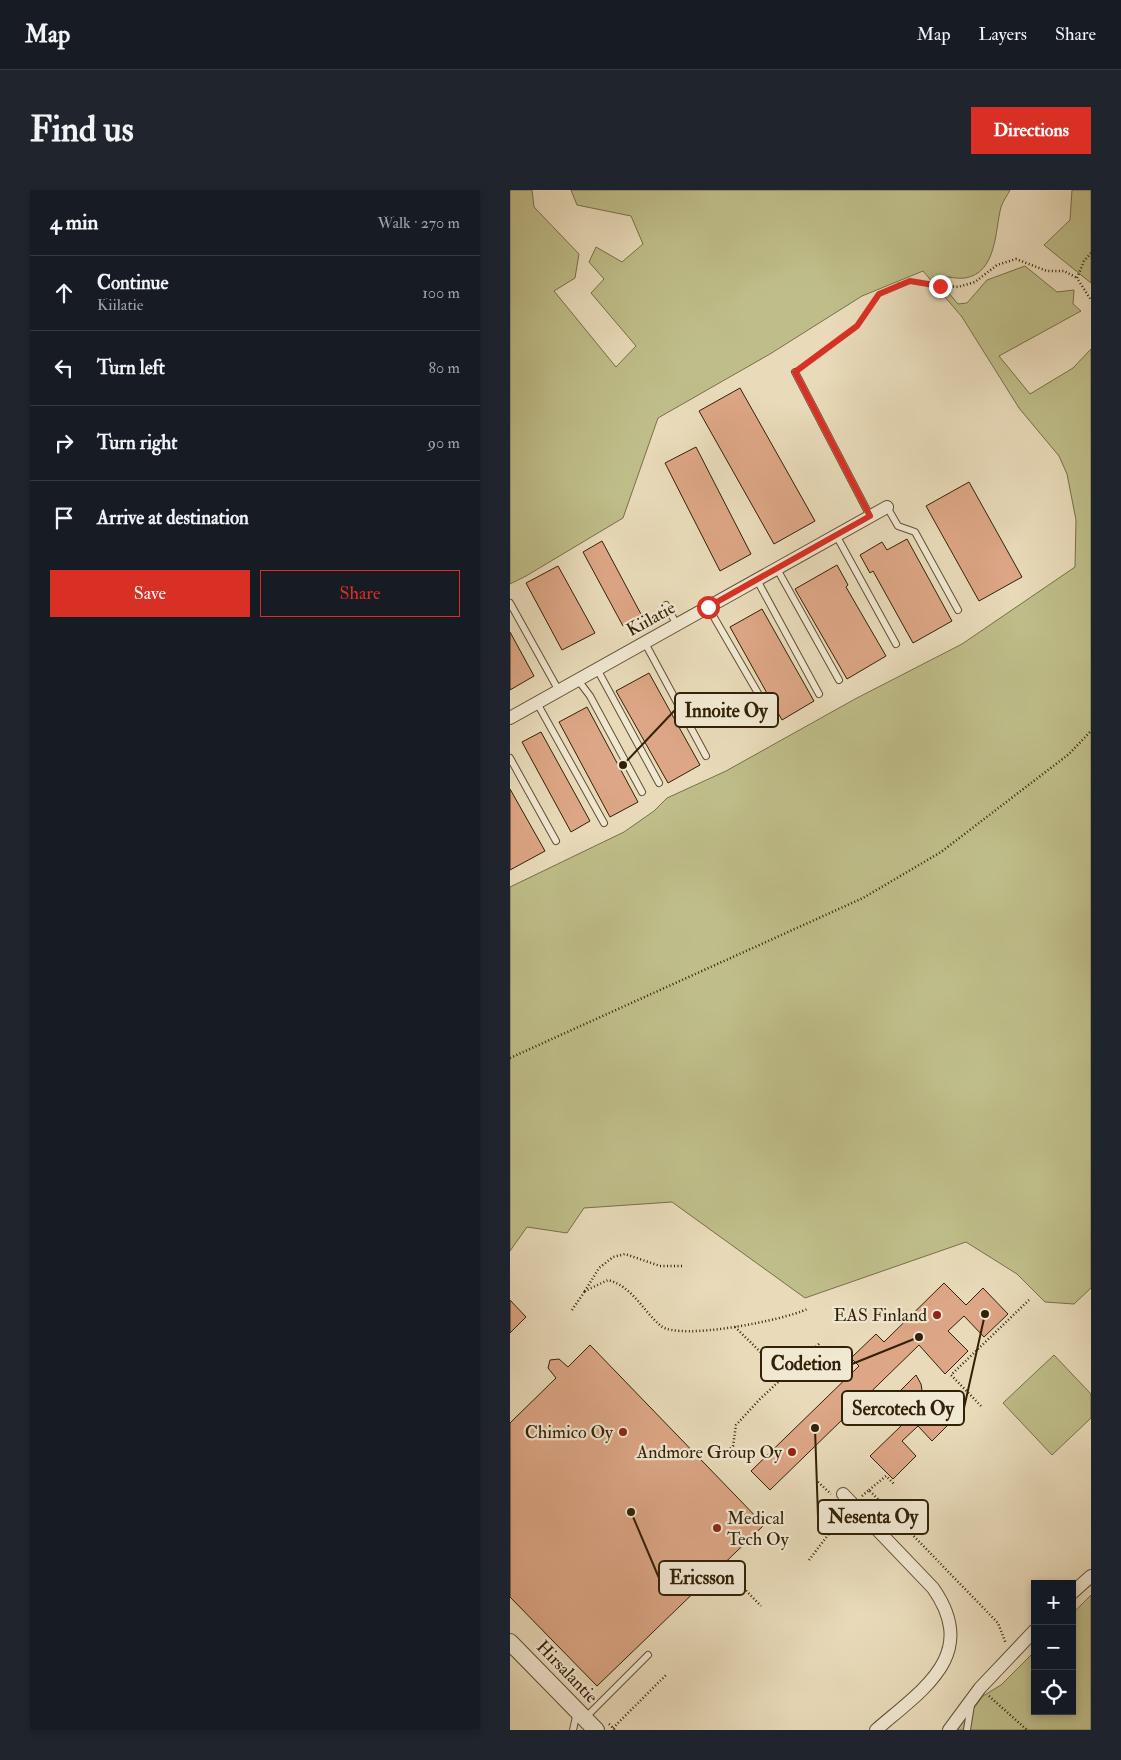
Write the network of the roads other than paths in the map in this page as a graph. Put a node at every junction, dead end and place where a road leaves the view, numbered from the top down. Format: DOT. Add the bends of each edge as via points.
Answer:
graph roads {
  1 [pos="795,372"];
  2 [pos="887,507"];
  3 [pos="870,516"];
  4 [pos="836,535"];
  5 [pos="777,569"];
  6 [pos="757,580"];
  7 [pos="510,603"];
  8 [pos="666,605"];
  9 [pos="708,607"];
  10 [pos="958,610"];
  11 [pos="677,625"];
  12 [pos="645,643"];
  13 [pos="896,644"];
  14 [pos="597,669"];
  15 [pos="578,680"];
  16 [pos="839,680"];
  17 [pos="559,691"];
  18 [pos="819,694"];
  19 [pos="537,703"];
  20 [pos="510,718"];
  21 [pos="773,719"];
  22 [pos="706,756"];
  23 [pos="510,758"];
  24 [pos="659,783"];
  25 [pos="642,792"];
  26 [pos="604,824"];
  27 [pos="556,841"];
  28 [pos="840,1497"];
  29 [pos="1091,1576"];
  30 [pos="1076,1589"];
  31 [pos="1031,1634"];
  32 [pos="510,1642"];
  33 [pos="648,1655"];
  34 [pos="972,1699"];
  35 [pos="583,1722"];
  36 [pos="876,1730"];
  37 [pos="949,1730"];
  38 [pos="967,1730"];
  1 -- 3 [label="lane"];
  2 -- 3 [label="street, Kiilatie"];
  2 -- 10 [label="lane" via="898,526 915,532"];
  3 -- 4 [label="street, Kiilatie"];
  4 -- 5 [label="street, Kiilatie"];
  4 -- 13 [label="lane"];
  5 -- 6 [label="street, Kiilatie"];
  5 -- 16 [label="lane"];
  6 -- 9 [label="street, Kiilatie"];
  6 -- 18 [label="lane"];
  7 -- 17 [label="lane"];
  8 -- 11 [label="lane"];
  9 -- 11 [label="street, Kiilatie"];
  9 -- 21 [label="lane"];
  11 -- 12 [label="street, Kiilatie"];
  12 -- 14 [label="street, Kiilatie"];
  12 -- 22 [label="lane"];
  14 -- 15 [label="street, Kiilatie"];
  14 -- 24 [label="lane"];
  15 -- 17 [label="street, Kiilatie"];
  15 -- 25 [label="lane"];
  17 -- 19 [label="street, Kiilatie"];
  19 -- 20 [label="street, Kiilatie"];
  19 -- 26 [label="lane"];
  23 -- 27 [label="lane"];
  28 -- 36 [label="street" via="933,1588 944,1603 950,1624 946,1657 936,1676"];
  29 -- 30 [label="street"];
  31 -- 34 [label="street"];
  32 -- 35 [label="street, Hirsalantie"];
  33 -- 35 [label="lane"];
  34 -- 37 [label="street"];
  34 -- 38 [label="lane"];
}
